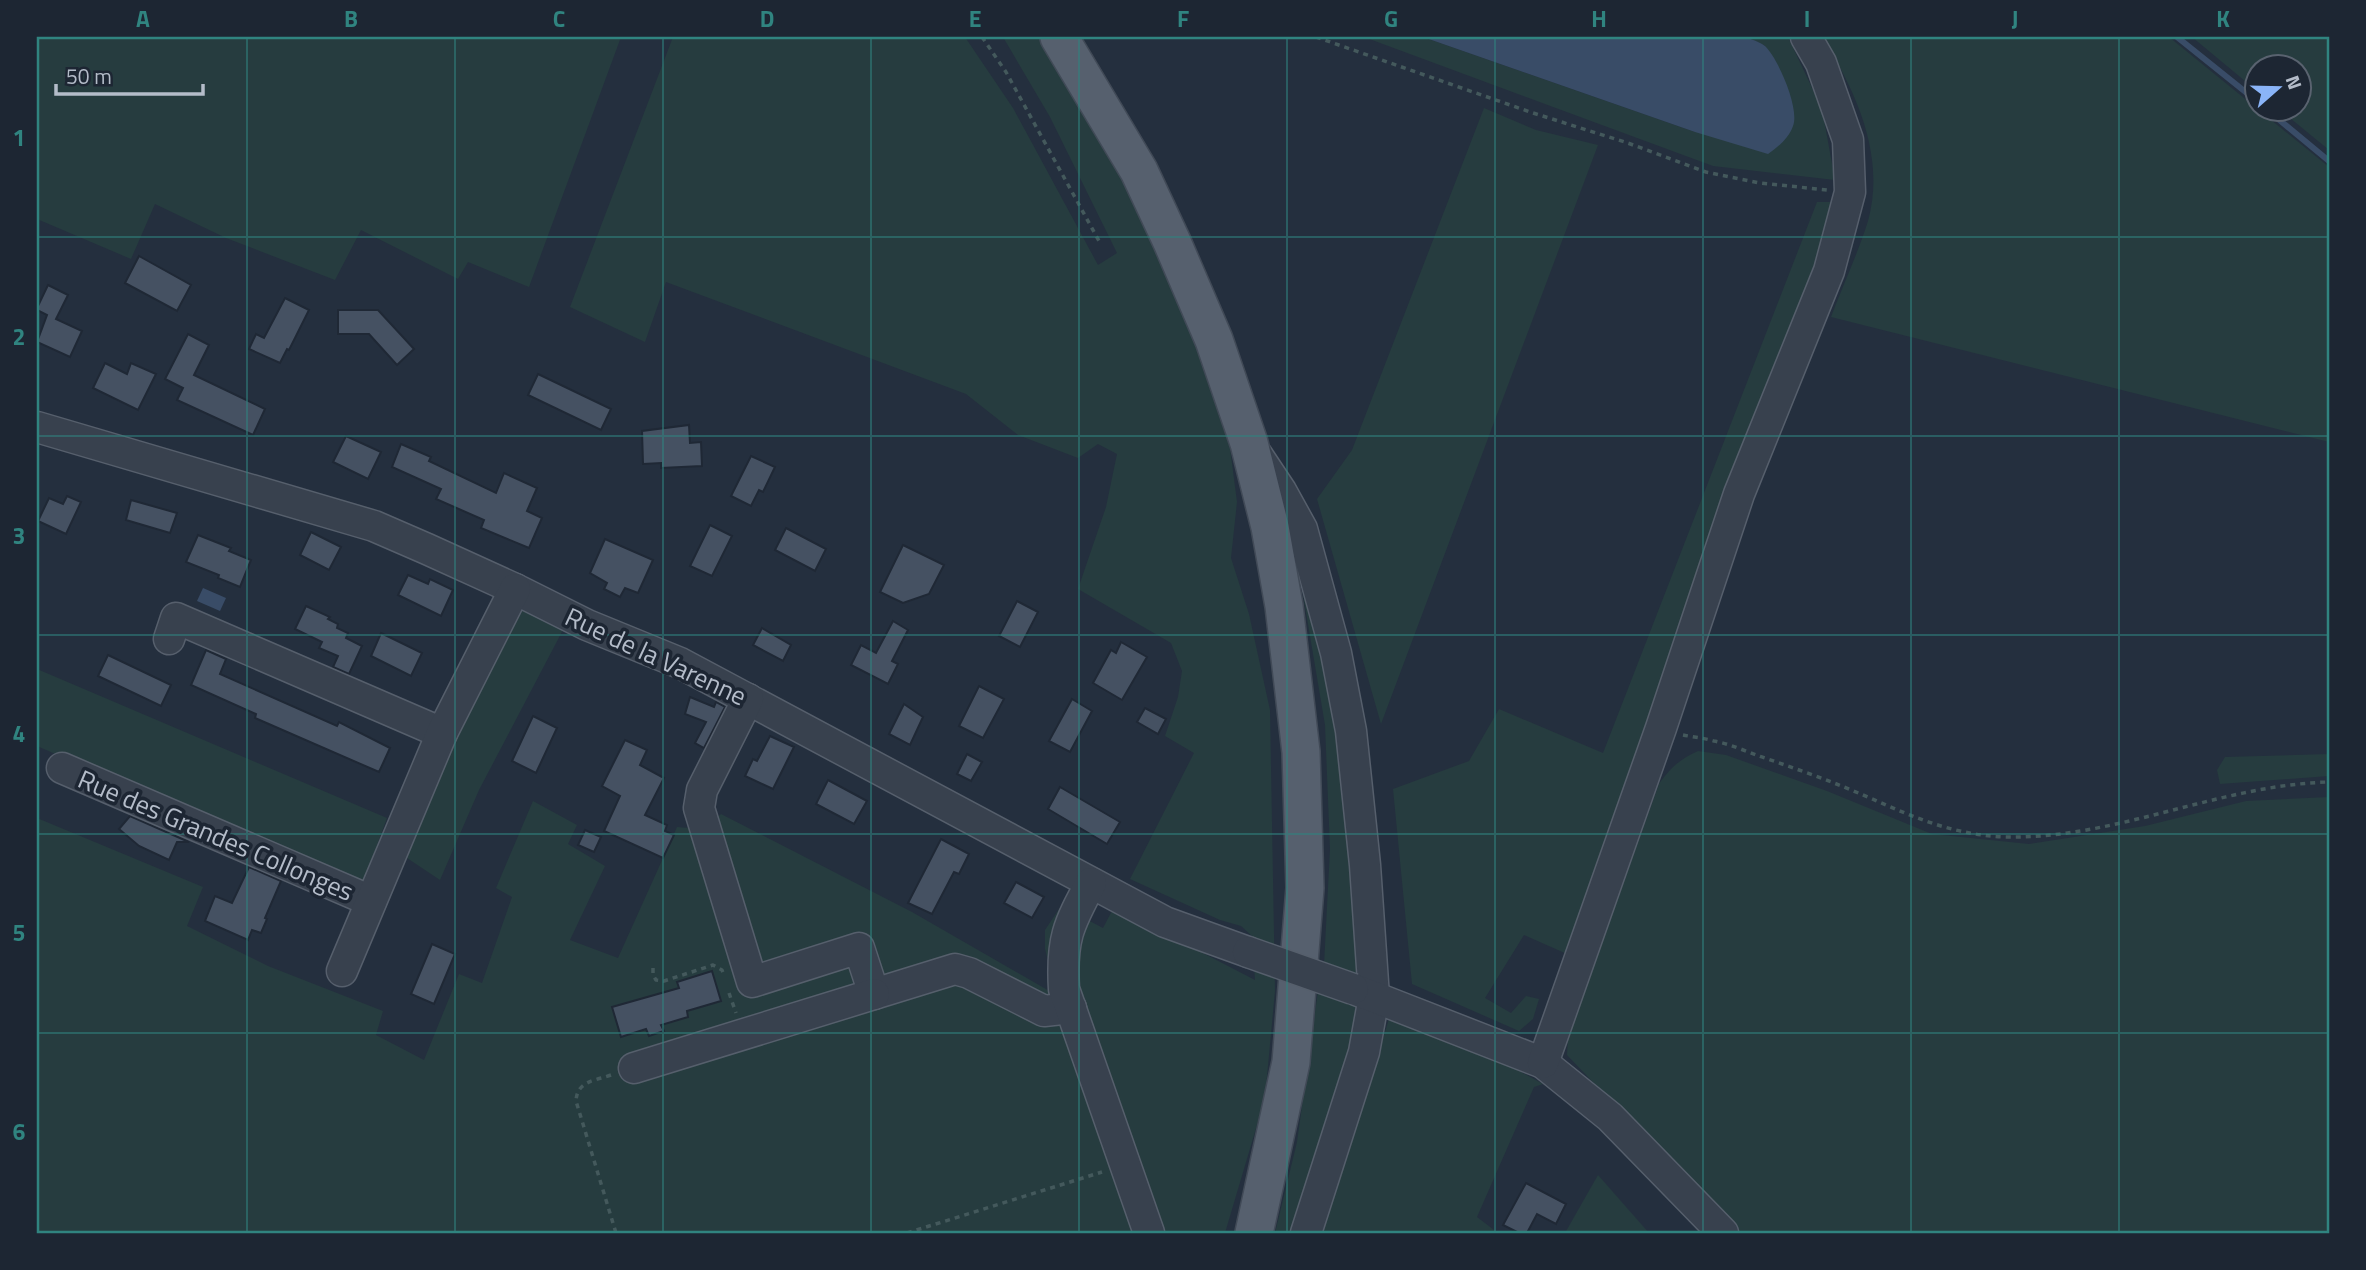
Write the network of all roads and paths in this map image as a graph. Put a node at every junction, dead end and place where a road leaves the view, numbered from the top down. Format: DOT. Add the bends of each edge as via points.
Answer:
graph roads {
  1 [pos="982,37"];
  2 [pos="1059,37"];
  3 [pos="1316,37"];
  4 [pos="1806,37"];
  5 [pos="1850,192"];
  6 [pos="1099,241"];
  7 [pos="37,427"];
  8 [pos="1249,443"];
  9 [pos="515,589"];
  10 [pos="169,639"];
  11 [pos="748,699"];
  12 [pos="1661,729"];
  13 [pos="442,733"];
  14 [pos="62,768"];
  15 [pos="2329,782"];
  16 [pos="1091,883"];
  17 [pos="371,901"];
  18 [pos="653,968"];
  19 [pos="342,971"];
  20 [pos="1363,993"];
  21 [pos="874,994"];
  22 [pos="1071,1008"];
  23 [pos="743,1034"];
  24 [pos="1543,1063"];
  25 [pos="634,1068"];
  26 [pos="1125,1164"];
  27 [pos="1718,1231"];
  28 [pos="616,1233"];
  29 [pos="907,1233"];
  30 [pos="1149,1233"];
  31 [pos="1254,1233"];
  32 [pos="1306,1233"];
  1 -- 6 [label="path"];
  2 -- 8 [label="main road" via="1139,171 1214,340"];
  3 -- 5 [label="path" via="1706,172"];
  4 -- 5 [label="street" via="1821,63 1848,140"];
  5 -- 12 [label="street" via="1829,271 1739,494"];
  7 -- 9 [label="street, Rue de la Varenne" via="374,526"];
  8 -- 20 [label="street" via="1302,529 1336,653 1351,731 1365,865"];
  8 -- 31 [label="main road" via="1284,606 1301,752 1306,888 1291,1062"];
  9 -- 11 [label="street, Rue de la Varenne" via="680,663"];
  9 -- 13 [label="street, Rue des Grandes Collonges"];
  10 -- 13 [label="street" via="176,618"];
  11 -- 16 [label="street, Rue de la Varenne"];
  11 -- 21 [label="street" via="702,790 699,808 752,982 859,948"];
  12 -- 15 [label="path" via="1716,741 1808,773 1930,824 2004,837 2098,830 2250,791"];
  12 -- 24 [label="street"];
  13 -- 17 [label="street, Rue des Grandes Collonges"];
  14 -- 17 [label="street, Rue des Grandes Collonges"];
  16 -- 20 [label="street, Rue de la Varenne, bridge" via="1165,922"];
  16 -- 22 [label="street" via="1065,936 1064,989"];
  17 -- 19 [label="street, Rue des Grandes Collonges"];
  18 -- 23 [label="path" via="656,980 664,981 713,965 722,970"];
  20 -- 24 [label="street"];
  20 -- 32 [label="street" via="1363,1052"];
  21 -- 22 [label="street" via="955,969 1044,1011"];
  21 -- 23 [label="street"];
  22 -- 26 [label="street"];
  23 -- 25 [label="street"];
  24 -- 27 [label="street" via="1610,1117"];
  25 -- 28 [label="path" via="582,1084 576,1091"];
  26 -- 29 [label="path"];
  26 -- 30 [label="street"];
}
